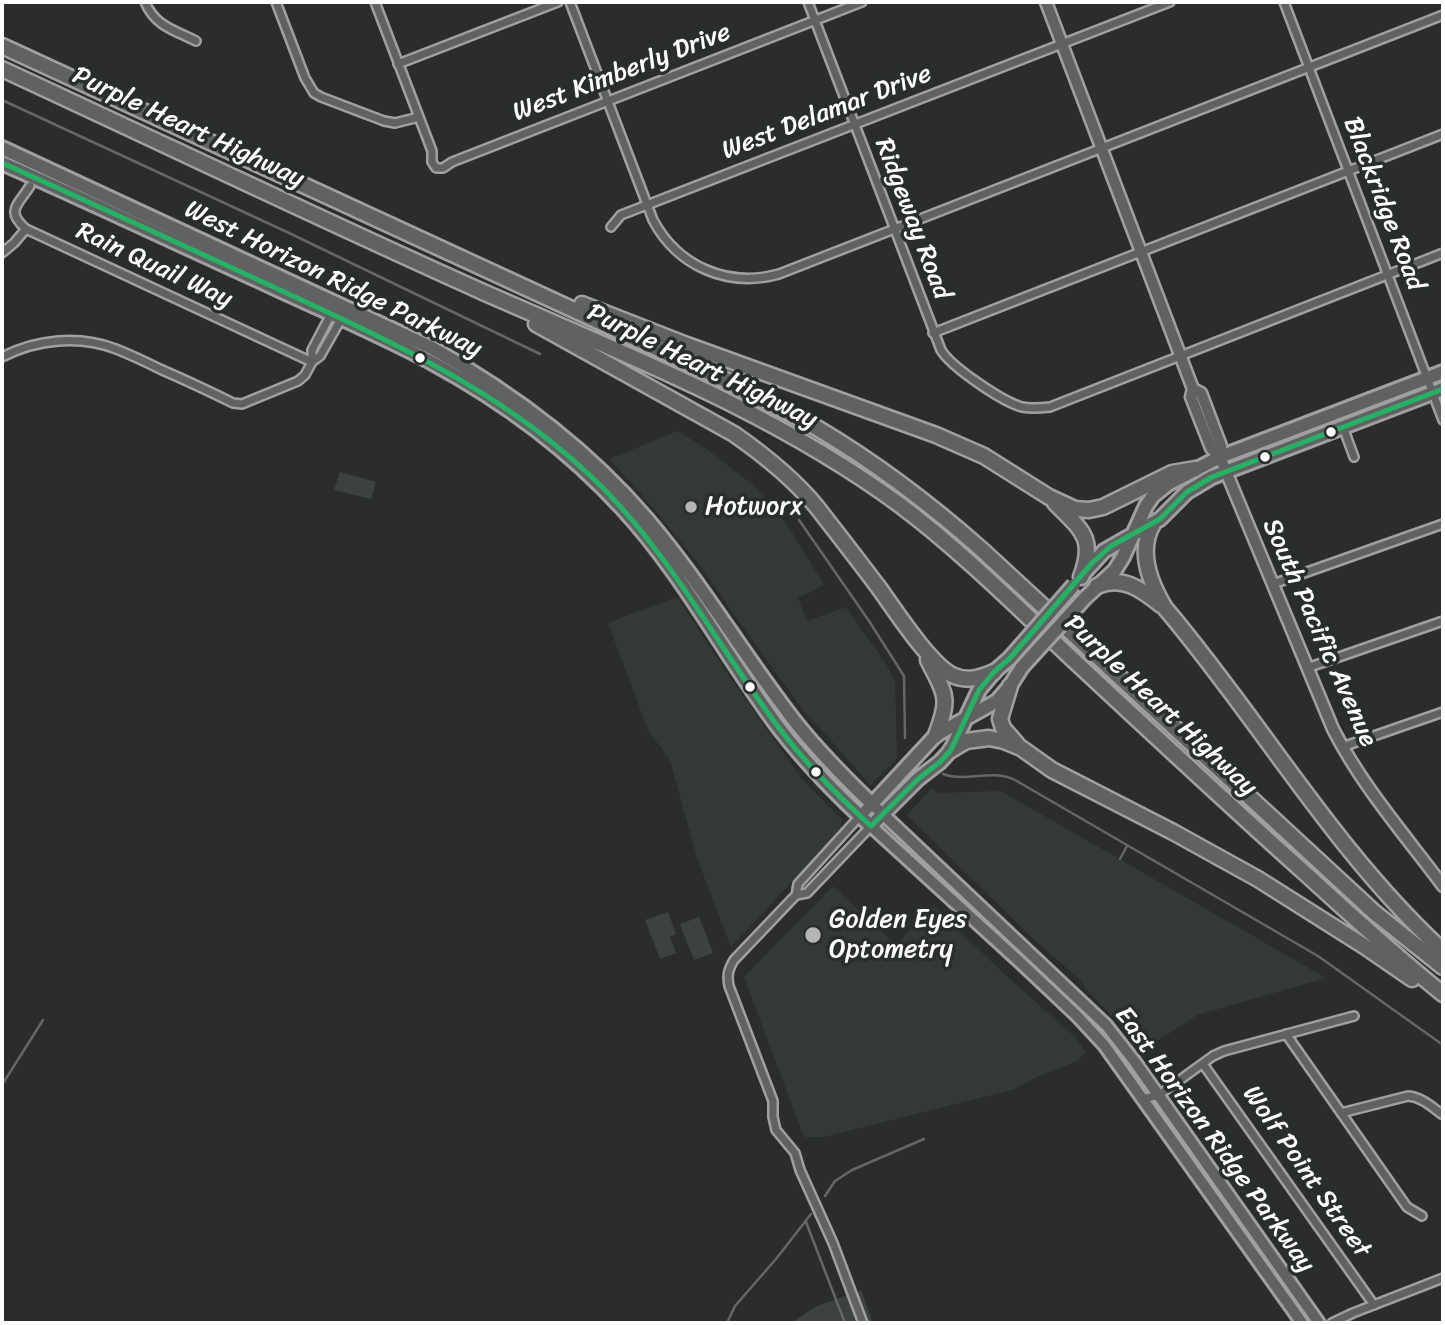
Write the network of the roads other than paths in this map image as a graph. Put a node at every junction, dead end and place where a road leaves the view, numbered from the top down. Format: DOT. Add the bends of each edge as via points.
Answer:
graph roads {
  1 [pos="145,2"];
  2 [pos="276,2"];
  3 [pos="375,2"];
  4 [pos="558,2"];
  5 [pos="570,2"];
  6 [pos="808,2"];
  7 [pos="862,2"];
  8 [pos="1046,2"];
  9 [pos="1170,2"];
  10 [pos="1283,2"];
  11 [pos="1443,15"];
  12 [pos="815,20"];
  13 [pos="196,41"];
  14 [pos="1062,44"];
  15 [pos="2,46"];
  16 [pos="398,64"];
  17 [pos="1308,67"];
  18 [pos="2,69"];
  19 [pos="608,102"];
  20 [pos="419,117"];
  21 [pos="854,125"];
  22 [pos="1443,134"];
  23 [pos="2,148"];
  24 [pos="1102,148"];
  25 [pos="15,154"];
  26 [pos="2,163"];
  27 [pos="1348,171"];
  28 [pos="36,182"];
  29 [pos="648,205"];
  30 [pos="611,227"];
  31 [pos="26,229"];
  32 [pos="894,229"];
  33 [pos="1140,252"];
  34 [pos="2,253"];
  35 [pos="1443,253"];
  36 [pos="459,257"];
  37 [pos="1388,275"];
  38 [pos="478,289"];
  39 [pos="336,316"];
  40 [pos="400,332"];
  41 [pos="933,333"];
  42 [pos="1180,356"];
  43 [pos="2,357"];
  44 [pos="312,362"];
  45 [pos="1443,372"];
  46 [pos="1427,378"];
  47 [pos="1438,391"];
  48 [pos="502,398"];
  49 [pos="1443,420"];
  50 [pos="1343,427"];
  51 [pos="1220,457"];
  52 [pos="1354,457"];
  53 [pos="1195,469"];
  54 [pos="1226,472"];
  55 [pos="589,475"];
  56 [pos="621,491"];
  57 [pos="1049,496"];
  58 [pos="1153,524"];
  59 [pos="1443,524"];
  60 [pos="1133,535"];
  61 [pos="675,564"];
  62 [pos="1078,581"];
  63 [pos="1273,584"];
  64 [pos="1097,586"];
  65 [pos="1165,608"];
  66 [pos="1443,621"];
  67 [pos="919,643"];
  68 [pos="747,655"];
  69 [pos="735,664"];
  70 [pos="1307,668"];
  71 [pos="994,672"];
  72 [pos="1010,686"];
  73 [pos="1443,712"];
  74 [pos="967,718"];
  75 [pos="936,735"];
  76 [pos="1342,747"];
  77 [pos="1021,748"];
  78 [pos="951,750"];
  79 [pos="872,804"];
  80 [pos="884,814"];
  81 [pos="860,817"];
  82 [pos="871,826"];
  83 [pos="1443,886"];
  84 [pos="796,895"];
  85 [pos="1443,951"];
  86 [pos="1031,953"];
  87 [pos="1021,964"];
  88 [pos="1443,967"];
  89 [pos="1443,993"];
  90 [pos="1354,1016"];
  91 [pos="1286,1034"];
  92 [pos="1203,1064"];
  93 [pos="1159,1096"];
  94 [pos="1143,1099"];
  95 [pos="1341,1113"];
  96 [pos="1443,1115"];
  97 [pos="1422,1216"];
  98 [pos="1443,1278"];
  99 [pos="1374,1306"];
  100 [pos="863,1323"];
  101 [pos="1302,1323"];
  102 [pos="1319,1323"];
  103 [pos="1332,1323"];
  1 -- 13 [label="street" via="157,21"];
  2 -- 20 [label="street" via="314,93 384,121"];
  3 -- 16 [label="street"];
  4 -- 16 [label="street"];
  5 -- 19 [label="street"];
  6 -- 12 [label="street, Ridgeway Road"];
  7 -- 12 [label="street, West Kimberly Drive"];
  8 -- 14 [label="street, South Pacific Avenue"];
  9 -- 14 [label="street, West Delamar Drive"];
  10 -- 17 [label="street, Blackridge Road"];
  11 -- 17 [label="street"];
  12 -- 19 [label="street, West Kimberly Drive"];
  12 -- 21 [label="street, Ridgeway Road"];
  14 -- 21 [label="street, West Delamar Drive"];
  14 -- 24 [label="street, South Pacific Avenue"];
  15 -- 36 [label="highway, Purple Heart Highway"];
  16 -- 20 [label="street"];
  17 -- 24 [label="street"];
  17 -- 27 [label="street, Blackridge Road"];
  18 -- 38 [label="highway, Purple Heart Highway"];
  19 -- 20 [label="street, West Kimberly Drive" via="443,168 432,162"];
  19 -- 29 [label="street"];
  21 -- 29 [label="street, West Delamar Drive"];
  21 -- 32 [label="street, Ridgeway Road"];
  22 -- 27 [label="street"];
  23 -- 25 [label="main road, West Horizon Ridge Parkway"];
  24 -- 32 [label="street"];
  24 -- 33 [label="street, South Pacific Avenue"];
  25 -- 28 [label="main road"];
  25 -- 40 [label="main road, West Horizon Ridge Parkway"];
  26 -- 28 [label="main road, West Horizon Ridge Parkway"];
  27 -- 33 [label="street"];
  27 -- 37 [label="street, Blackridge Road"];
  28 -- 31 [label="street" via="14,210 16,220"];
  28 -- 39 [label="main road, West Horizon Ridge Parkway"];
  29 -- 30 [label="street, West Delamar Drive" via="621,215"];
  29 -- 32 [label="street" via="667,242 684,258 738,279 779,274"];
  31 -- 34 [label="street"];
  31 -- 44 [label="street, Rain Quail Way"];
  32 -- 41 [label="street, Ridgeway Road"];
  33 -- 41 [label="street"];
  33 -- 42 [label="street, South Pacific Avenue"];
  35 -- 37 [label="street"];
  36 -- 57 [label="highway" via="936,435 984,456"];
  36 -- 88 [label="highway, Purple Heart Highway" via="745,389 816,427 904,485 981,549 1375,913"];
  37 -- 42 [label="street"];
  37 -- 46 [label="street, Blackridge Road"];
  38 -- 67 [label="highway" via="734,433 762,454 816,506"];
  38 -- 89 [label="highway, Purple Heart Highway" via="744,409 901,505 1360,924"];
  39 -- 40 [label="main road" via="335,311 341,311 387,332"];
  39 -- 44 [label="street" via="320,356"];
  39 -- 48 [label="main road, West Horizon Ridge Parkway"];
  40 -- 48 [label="main road, West Horizon Ridge Parkway" via="467,368"];
  41 -- 42 [label="street, Ridgeway Road" via="957,368 1012,403 1029,408 1058,404"];
  42 -- 51 [label="street, South Pacific Avenue" via="1222,446"];
  43 -- 44 [label="street" via="41,343 90,342 115,348 242,404 298,381"];
  45 -- 46 [label="main road"];
  46 -- 47 [label="street, Blackridge Road"];
  46 -- 51 [label="main road"];
  47 -- 49 [label="street, Blackridge Road"];
  47 -- 50 [label="main road"];
  48 -- 55 [label="main road, West Horizon Ridge Parkway"];
  48 -- 56 [label="main road, West Horizon Ridge Parkway" via="576,447"];
  50 -- 52 [label="street"];
  50 -- 54 [label="main road"];
  51 -- 53 [label="main road"];
  51 -- 54 [label="street, South Pacific Avenue"];
  53 -- 57 [label="highway" via="1172,473 1096,509 1075,509"];
  53 -- 60 [label="main road" via="1153,496"];
  54 -- 58 [label="main road" via="1192,488"];
  54 -- 63 [label="street, South Pacific Avenue"];
  55 -- 56 [label="main road" via="597,473"];
  55 -- 61 [label="main road, West Horizon Ridge Parkway"];
  56 -- 61 [label="main road, West Horizon Ridge Parkway" via="646,518"];
  57 -- 62 [label="highway" via="1085,536 1087,556"];
  58 -- 60 [label="main road"];
  58 -- 65 [label="highway" via="1146,540 1146,558"];
  59 -- 63 [label="street"];
  60 -- 62 [label="main road" via="1104,551"];
  60 -- 64 [label="main road" via="1115,570"];
  61 -- 68 [label="main road, West Horizon Ridge Parkway"];
  61 -- 69 [label="main road, West Horizon Ridge Parkway"];
  62 -- 71 [label="main road, bridge"];
  63 -- 70 [label="street, South Pacific Avenue"];
  64 -- 65 [label="highway" via="1119,581 1143,591"];
  64 -- 72 [label="main road, bridge"];
  65 -- 85 [label="highway" via="1373,879"];
  66 -- 70 [label="street"];
  67 -- 71 [label="highway" via="954,676 976,679"];
  67 -- 75 [label="highway" via="945,697"];
  68 -- 69 [label="main road"];
  68 -- 79 [label="main road, West Horizon Ridge Parkway" via="806,736"];
  69 -- 81 [label="main road, West Horizon Ridge Parkway" via="780,730"];
  70 -- 76 [label="street, South Pacific Avenue"];
  71 -- 74 [label="main road" via="979,690"];
  72 -- 74 [label="main road" via="997,701"];
  72 -- 77 [label="highway" via="1001,724"];
  73 -- 76 [label="street"];
  74 -- 75 [label="main road"];
  74 -- 78 [label="main road"];
  75 -- 79 [label="main road"];
  76 -- 83 [label="street, South Pacific Avenue"];
  77 -- 78 [label="highway" via="989,738 966,741"];
  77 -- 89 [label="highway" via="1052,770 1258,879 1418,983"];
  78 -- 80 [label="main road"];
  79 -- 80 [label="main road, West Horizon Ridge Parkway"];
  79 -- 81 [label="main road"];
  80 -- 82 [label="main road"];
  80 -- 86 [label="main road, East Horizon Ridge Parkway"];
  81 -- 82 [label="main road, West Horizon Ridge Parkway"];
  81 -- 84 [label="street" via="799,884"];
  82 -- 84 [label="street" via="807,893"];
  82 -- 87 [label="main road, East Horizon Ridge Parkway"];
  84 -- 100 [label="street" via="734,960 727,976 773,1101 776,1130 795,1153"];
  86 -- 87 [label="main road"];
  86 -- 93 [label="main road, East Horizon Ridge Parkway" via="1106,1025"];
  87 -- 94 [label="main road, East Horizon Ridge Parkway" via="1095,1034"];
  90 -- 91 [label="street"];
  91 -- 92 [label="street" via="1224,1051"];
  91 -- 95 [label="street"];
  92 -- 93 [label="street"];
  92 -- 99 [label="street, Wolf Point Street"];
  93 -- 94 [label="street"];
  93 -- 102 [label="main road, East Horizon Ridge Parkway"];
  94 -- 101 [label="main road, East Horizon Ridge Parkway"];
  95 -- 96 [label="street" via="1415,1096"];
  95 -- 97 [label="street" via="1407,1207"];
  98 -- 99 [label="street"];
  99 -- 103 [label="street"];
}
